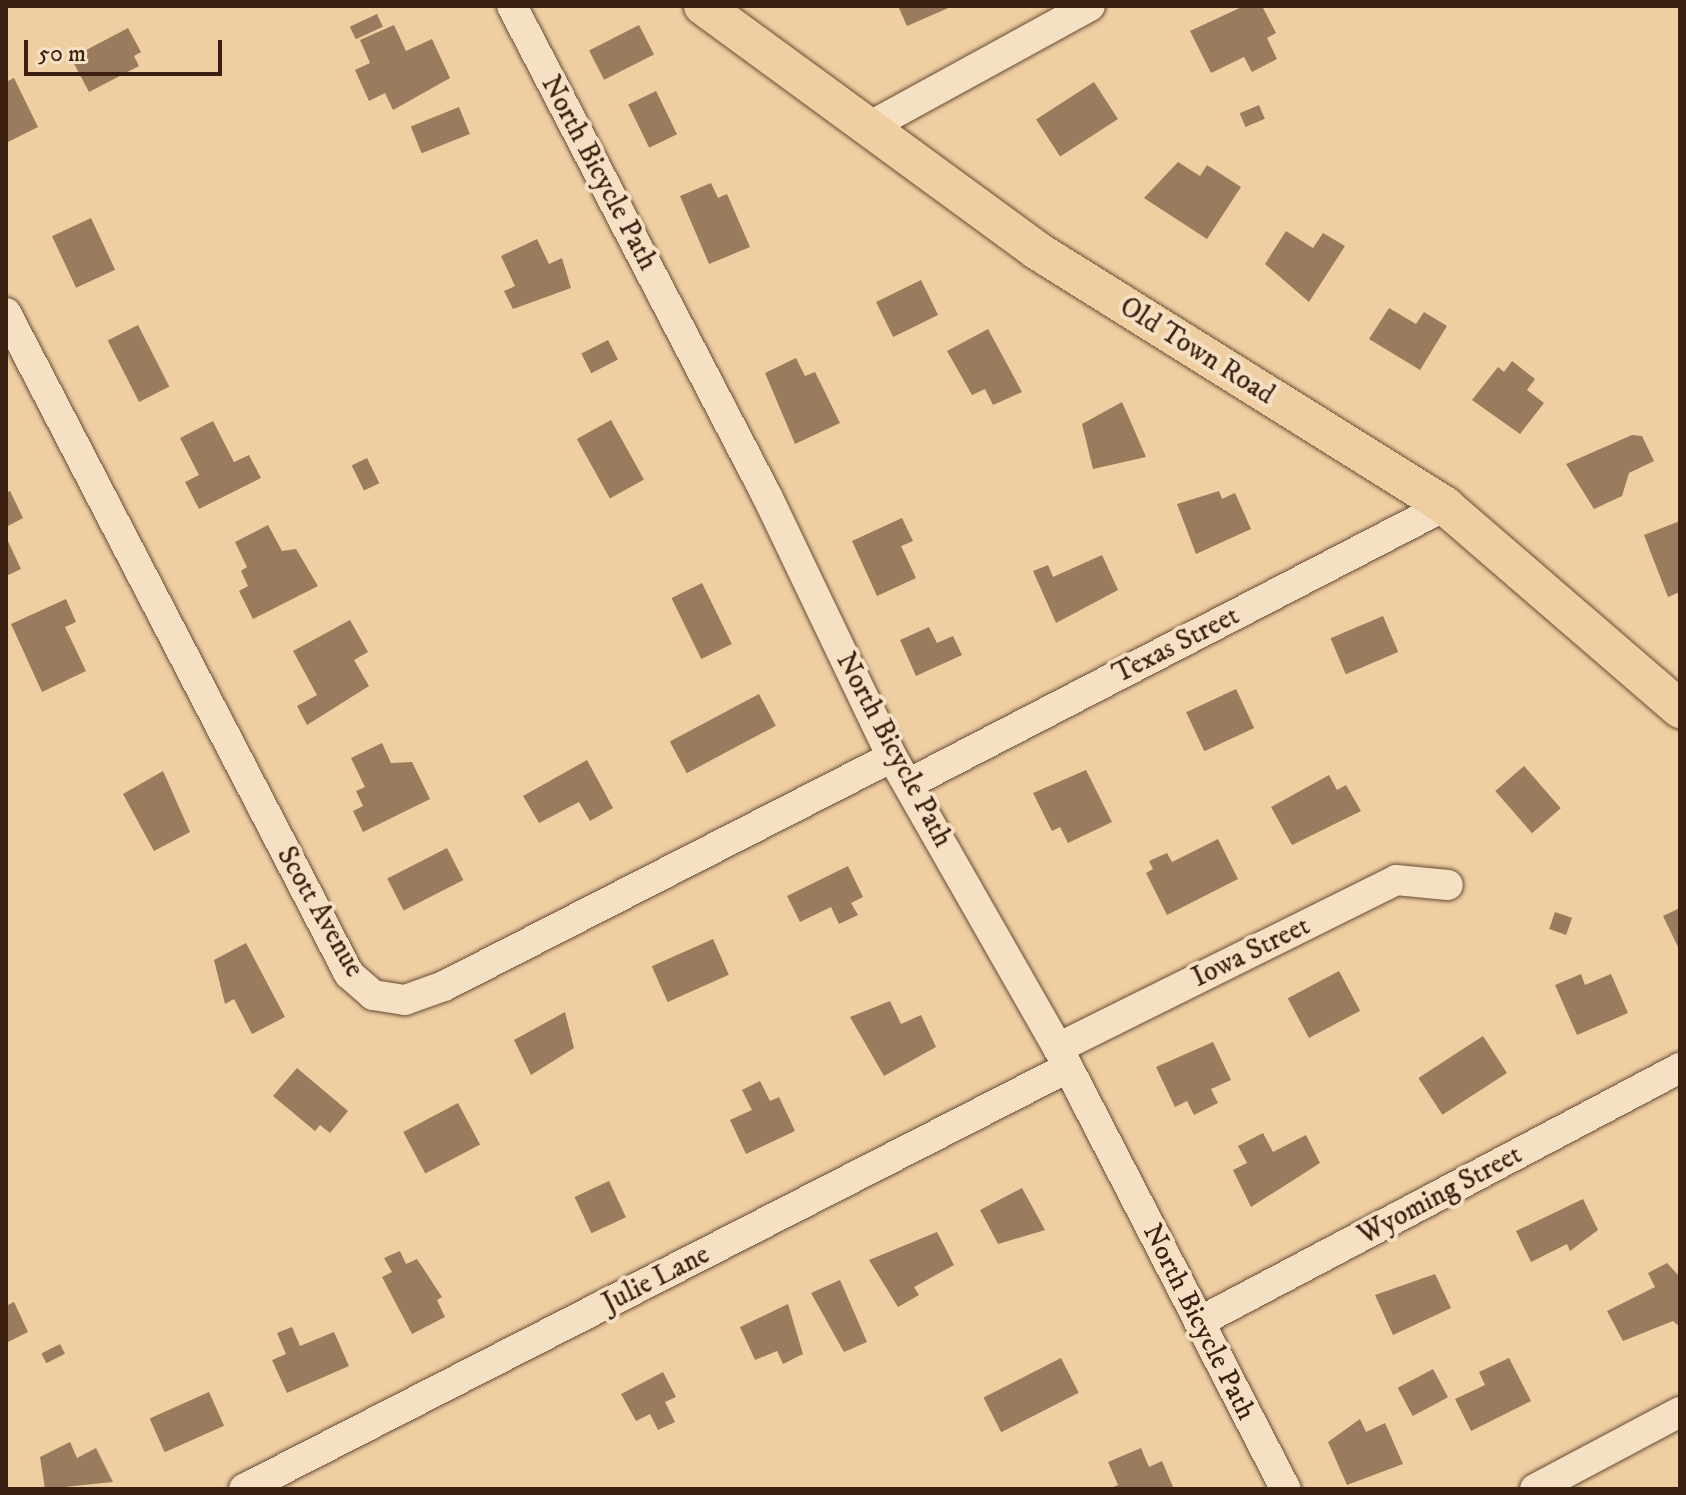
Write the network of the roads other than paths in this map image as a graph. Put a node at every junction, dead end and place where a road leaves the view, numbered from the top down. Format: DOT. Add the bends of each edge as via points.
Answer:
graph roads {
  1 [pos="512,6"];
  2 [pos="703,6"];
  3 [pos="1090,6"];
  4 [pos="867,128"];
  5 [pos="6,313"];
  6 [pos="1445,506"];
  7 [pos="1680,709"];
  8 [pos="892,757"];
  9 [pos="908,784"];
  10 [pos="1448,885"];
  11 [pos="1063,1058"];
  12 [pos="1680,1068"];
  13 [pos="1199,1322"];
  14 [pos="1680,1412"];
  15 [pos="244,1489"];
  16 [pos="1286,1489"];
  17 [pos="1535,1489"];
  1 -- 8 [label="street, North Bicycle Path" via="767,496"];
  2 -- 4 [label="main road, Old Town Road"];
  3 -- 4 [label="street"];
  4 -- 6 [label="main road, Old Town Road" via="1036,250"];
  5 -- 8 [label="street, Scott Avenue" via="349,974 373,995 405,1000 444,986"];
  6 -- 7 [label="main road, Old Town Road"];
  6 -- 9 [label="street, Texas Street"];
  8 -- 9 [label="street, North Bicycle Path"];
  9 -- 11 [label="street, North Bicycle Path"];
  10 -- 11 [label="street, Iowa Street" via="1396,880"];
  11 -- 13 [label="street, North Bicycle Path"];
  11 -- 15 [label="street, Julie Lane"];
  12 -- 13 [label="street, Wyoming Street"];
  13 -- 16 [label="street, North Bicycle Path"];
  14 -- 17 [label="street"];
}
